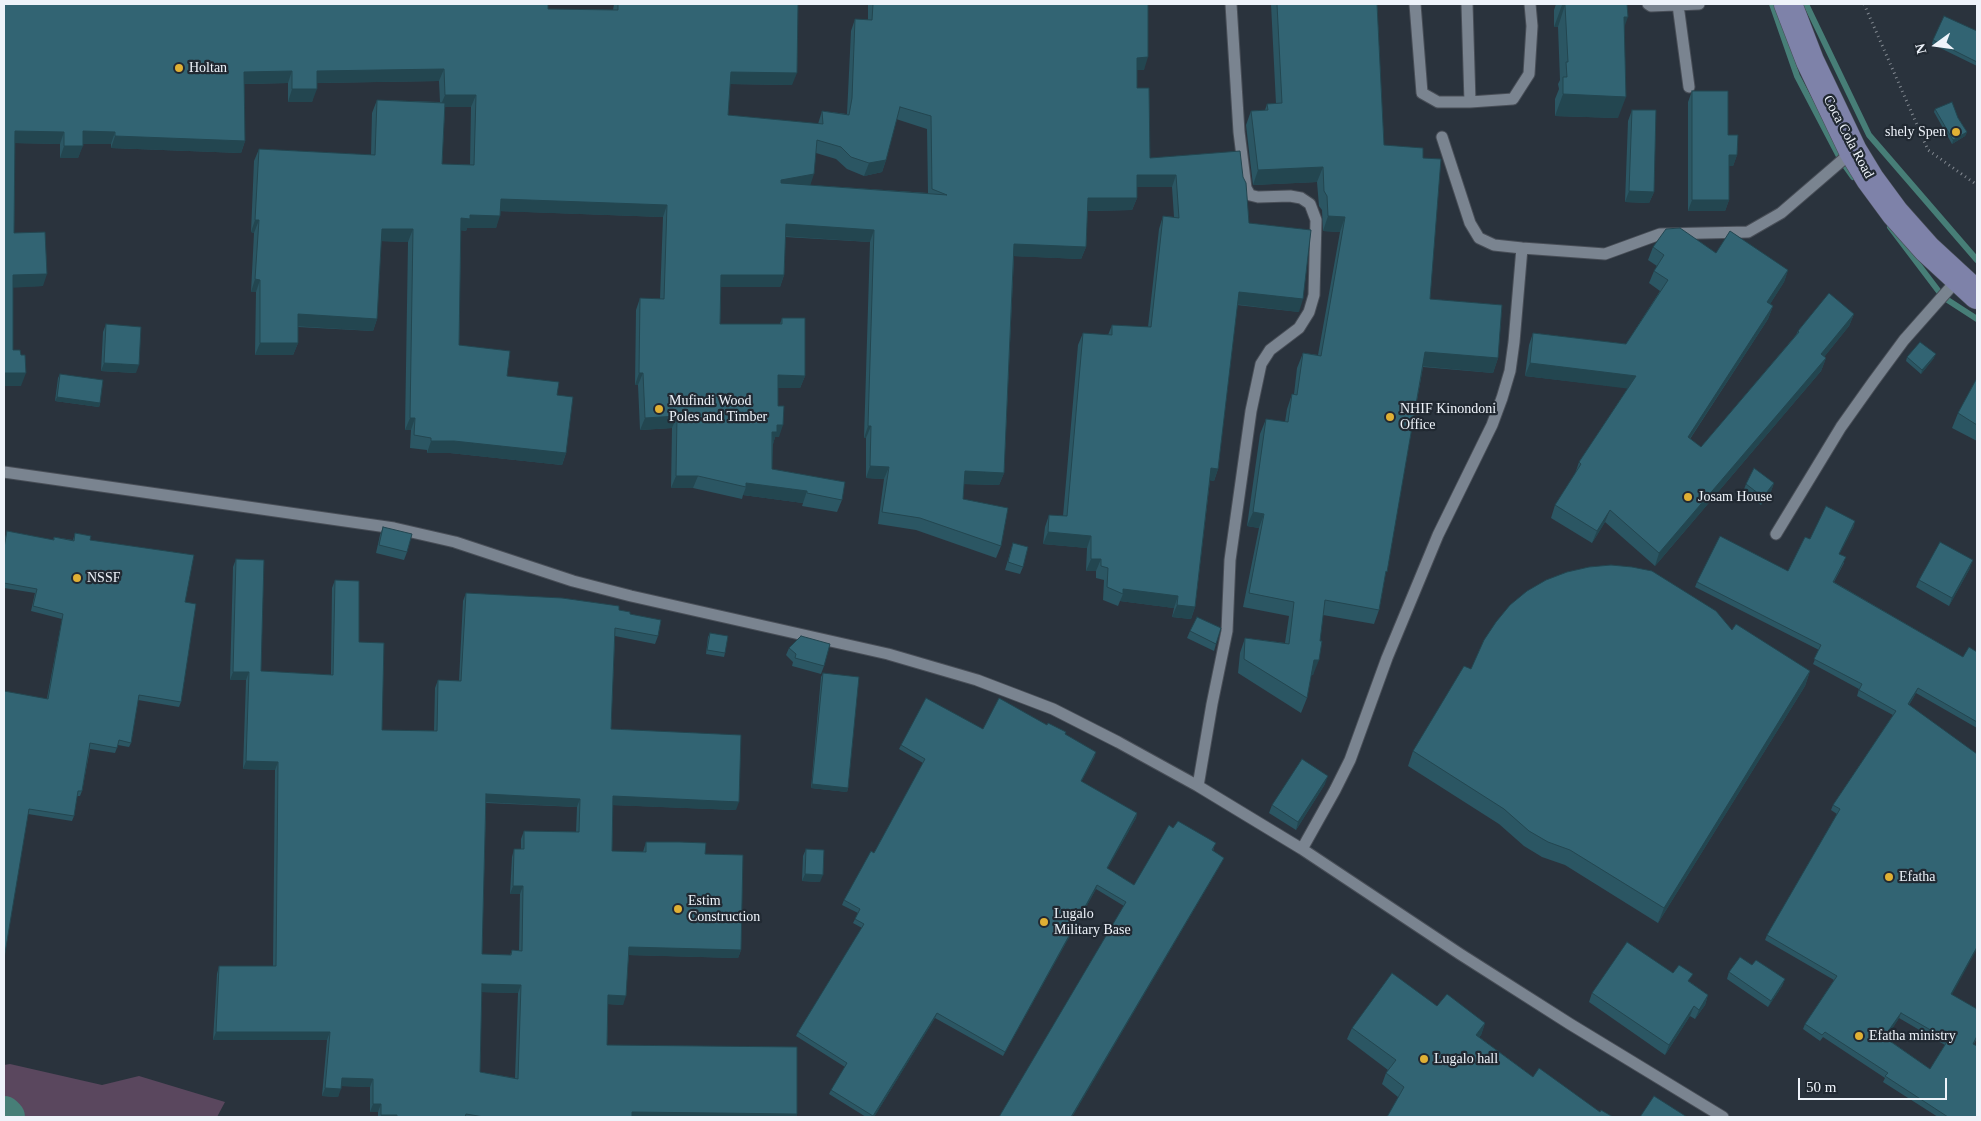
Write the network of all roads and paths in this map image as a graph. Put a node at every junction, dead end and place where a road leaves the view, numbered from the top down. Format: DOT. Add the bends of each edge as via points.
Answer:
graph roads {
  1 [pos="1231,4"];
  2 [pos="1415,4"];
  3 [pos="1467,4"];
  4 [pos="1530,4"];
  5 [pos="1648,4"];
  6 [pos="1699,4"];
  7 [pos="1788,4"];
  8 [pos="1864,4"];
  9 [pos="1678,5"];
  10 [pos="1689,87"];
  11 [pos="1470,102"];
  12 [pos="1442,137"];
  13 [pos="1852,151"];
  14 [pos="1977,185"];
  15 [pos="1522,248"];
  16 [pos="1968,287"];
  17 [pos="4,472"];
  18 [pos="1776,534"];
  19 [pos="1198,786"];
  20 [pos="1302,849"];
  21 [pos="1723,1117"];
  1 -- 19 [label="lane" via="1246,188 1250,195 1258,197 1290,196 1310,204 1316,220 1314,294 1299,328 1270,350 1261,364 1230,560 1227,631"];
  2 -- 11 [label="lane" via="1422,93 1438,102"];
  3 -- 11 [label="lane"];
  4 -- 11 [label="lane" via="1529,74 1513,99"];
  5 -- 9 [label="lane"];
  6 -- 9 [label="lane"];
  7 -- 13 [label="main road, Coca Cola Road"];
  8 -- 14 [label="path" via="1928,150"];
  9 -- 10 [label="lane"];
  12 -- 15 [label="lane" via="1470,223 1479,238 1494,245"];
  13 -- 15 [label="lane" via="1780,212 1748,232 1660,234 1604,254"];
  13 -- 16 [label="main road, Coca Cola Road" via="1895,213 1927,249"];
  15 -- 20 [label="lane" via="1514,342 1502,398 1438,535 1387,658 1350,760"];
  16 -- 18 [label="lane" via="1904,340 1841,427"];
  17 -- 19 [label="lane" via="394,528 455,542 573,581 631,596 888,654 977,680 1053,710"];
  19 -- 20 [label="lane"];
  20 -- 21 [label="lane" via="1515,989"];
}
